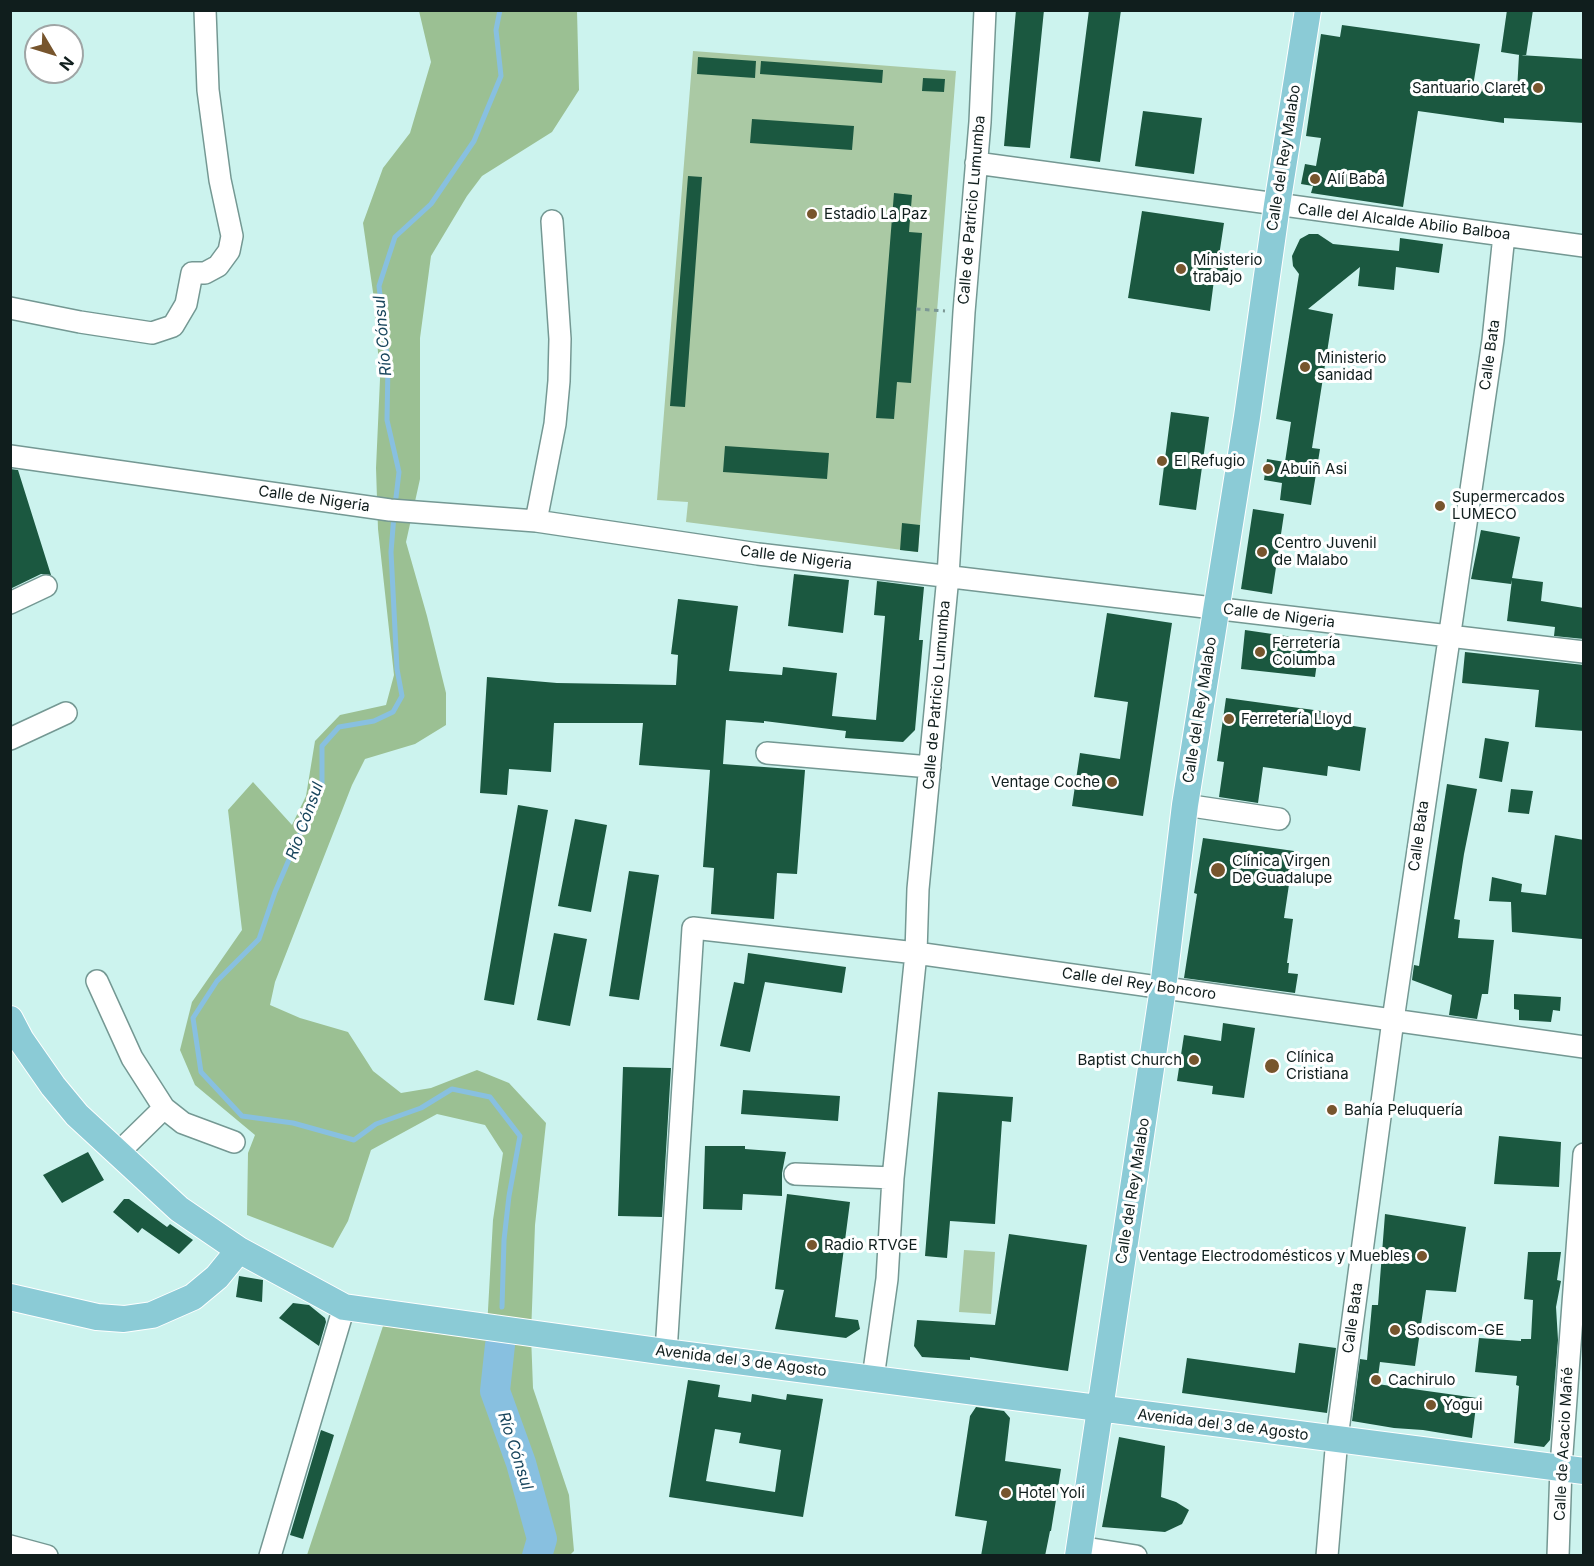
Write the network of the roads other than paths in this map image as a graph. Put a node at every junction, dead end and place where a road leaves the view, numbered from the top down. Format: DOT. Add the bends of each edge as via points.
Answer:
graph roads {
  1 [pos="205,10"];
  2 [pos="985,10"];
  3 [pos="1308,10"];
  4 [pos="976,163"];
  5 [pos="1277,205"];
  6 [pos="552,221"];
  7 [pos="1504,235"];
  8 [pos="1584,246"];
  9 [pos="10,308"];
  10 [pos="10,456"];
  11 [pos="536,521"];
  12 [pos="948,576"];
  13 [pos="46,586"];
  14 [pos="10,603"];
  15 [pos="1216,609"];
  16 [pos="1448,636"];
  17 [pos="1584,652"];
  18 [pos="66,713"];
  19 [pos="10,739"];
  20 [pos="767,753"];
  21 [pos="930,767"];
  22 [pos="1185,805"];
  23 [pos="1279,819"];
  24 [pos="916,953"];
  25 [pos="97,981"];
  26 [pos="1163,988"];
  27 [pos="10,1019"];
  28 [pos="1393,1020"];
  29 [pos="1584,1047"];
  30 [pos="164,1108"];
  31 [pos="234,1142"];
  32 [pos="118,1153"];
  33 [pos="1584,1154"];
  34 [pos="795,1174"];
  35 [pos="893,1178"];
  36 [pos="239,1250"];
  37 [pos="10,1297"];
  38 [pos="344,1307"];
  39 [pos="666,1352"];
  40 [pos="873,1378"];
  41 [pos="1099,1410"];
  42 [pos="1337,1438"];
  43 [pos="1572,1469"];
  44 [pos="10,1546"];
  45 [pos="1078,1551"];
  46 [pos="47,1556"];
  47 [pos="270,1556"];
  48 [pos="1136,1556"];
  49 [pos="1327,1556"];
  50 [pos="1558,1556"];
  1 -- 9 [label="street" via="208,90 232,236 229,250 218,266 205,273 192,273 186,304 173,326 152,333"];
  2 -- 4 [label="street, Calle de Patricio Lumumba"];
  3 -- 5 [label="main road, Calle del Rey Malabo"];
  4 -- 5 [label="street, Calle del Alcalde Abilio Balboa"];
  4 -- 12 [label="street, Calle de Patricio Lumumba"];
  5 -- 7 [label="street, Calle del Alcalde Abilio Balboa"];
  5 -- 15 [label="main road, Calle del Rey Malabo"];
  6 -- 11 [label="street" via="559,381 555,424"];
  7 -- 8 [label="street, Calle del Alcalde Abilio Balboa"];
  7 -- 16 [label="street, Calle Bata" via="1493,340"];
  10 -- 11 [label="street, Calle de Nigeria" via="390,510"];
  11 -- 12 [label="street, Calle de Nigeria" via="758,554"];
  12 -- 15 [label="street, Calle de Nigeria"];
  12 -- 21 [label="street, Calle de Patricio Lumumba"];
  13 -- 14 [label="street"];
  15 -- 16 [label="street, Calle de Nigeria"];
  15 -- 22 [label="main road, Calle del Rey Malabo"];
  16 -- 17 [label="street, Calle de Nigeria"];
  16 -- 28 [label="street, Calle Bata"];
  18 -- 19 [label="street"];
  20 -- 21 [label="street"];
  21 -- 24 [label="street, Calle de Patricio Lumumba"];
  22 -- 23 [label="street"];
  22 -- 26 [label="main road, Calle del Rey Malabo"];
  24 -- 26 [label="street, Calle del Rey Boncoro"];
  24 -- 35 [label="street, Calle de Patricio Lumumba"];
  24 -- 39 [label="street, Calle del Rey Boncoro" via="693,928"];
  25 -- 30 [label="street" via="132,1058"];
  26 -- 28 [label="street, Calle del Rey Boncoro"];
  26 -- 41 [label="main road, Calle del Rey Malabo"];
  27 -- 32 [label="main road, Avenida del 3 de Agosto" via="53,1086"];
  28 -- 29 [label="street, Calle del Rey Boncoro"];
  28 -- 42 [label="street, Calle Bata"];
  30 -- 31 [label="street" via="183,1123"];
  30 -- 32 [label="street"];
  32 -- 36 [label="main road, Avenida del 3 de Agosto" via="179,1209"];
  33 -- 43 [label="street, Calle de Acacio Mañé"];
  34 -- 35 [label="street"];
  35 -- 40 [label="street, Calle de Patricio Lumumba" via="887,1279"];
  36 -- 37 [label="main road" via="193,1297 152,1315 97,1317"];
  36 -- 38 [label="main road, Avenida del 3 de Agosto"];
  38 -- 39 [label="main road, Avenida del 3 de Agosto"];
  38 -- 47 [label="street"];
  39 -- 40 [label="main road, Avenida del 3 de Agosto"];
  40 -- 41 [label="main road, Avenida del 3 de Agosto"];
  41 -- 42 [label="main road, Avenida del 3 de Agosto"];
  41 -- 45 [label="main road, Calle del Rey Malabo"];
  42 -- 43 [label="main road, Avenida del 3 de Agosto"];
  42 -- 49 [label="street, Calle Bata"];
  43 -- 50 [label="street, Calle de Acacio Mañé"];
  44 -- 46 [label="street"];
  45 -- 48 [label="street"];
}
